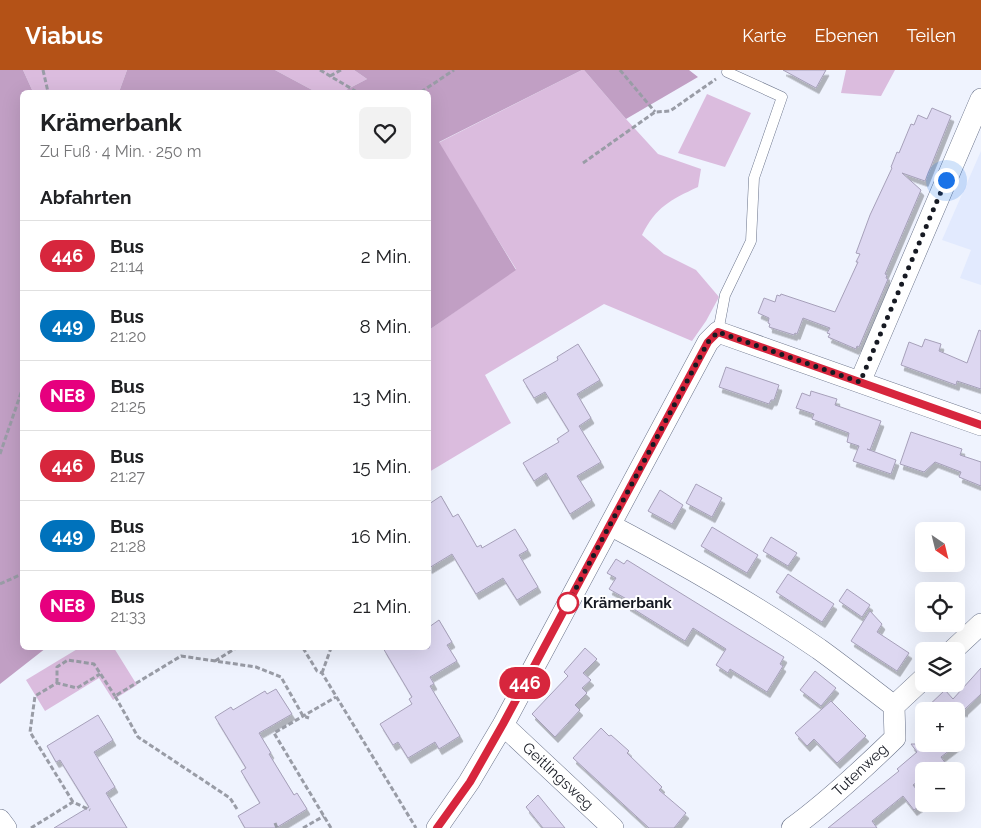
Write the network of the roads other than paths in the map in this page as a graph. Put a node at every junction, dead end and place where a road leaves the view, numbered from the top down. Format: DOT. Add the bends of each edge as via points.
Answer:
graph roads {
  1 [pos="727,72"];
  2 [pos="981,99"];
  3 [pos="718,332"];
  4 [pos="860,382"];
  5 [pos="981,425"];
  6 [pos="610,525"];
  7 [pos="981,624"];
  8 [pos="962,642"];
  9 [pos="915,686"];
  10 [pos="894,706"];
  11 [pos="503,724"];
  12 [pos="0,820"];
  13 [pos="6,828"];
  14 [pos="438,828"];
  15 [pos="613,828"];
  16 [pos="792,828"];
  1 -- 3 [label="lane" via="782,97 754,178 752,241 725,295"];
  2 -- 4 [label="street"];
  3 -- 4 [label="street"];
  3 -- 6 [label="street" via="708,342"];
  4 -- 5 [label="street"];
  6 -- 10 [label="street" via="760,610"];
  6 -- 11 [label="street"];
  7 -- 8 [label="street"];
  9 -- 10 [label="street"];
  10 -- 16 [label="street, Tutenweg" via="894,738 856,776"];
  11 -- 14 [label="street" via="470,782"];
  11 -- 15 [label="street, Geitlingsweg"];
  12 -- 13 [label="street"];
}
